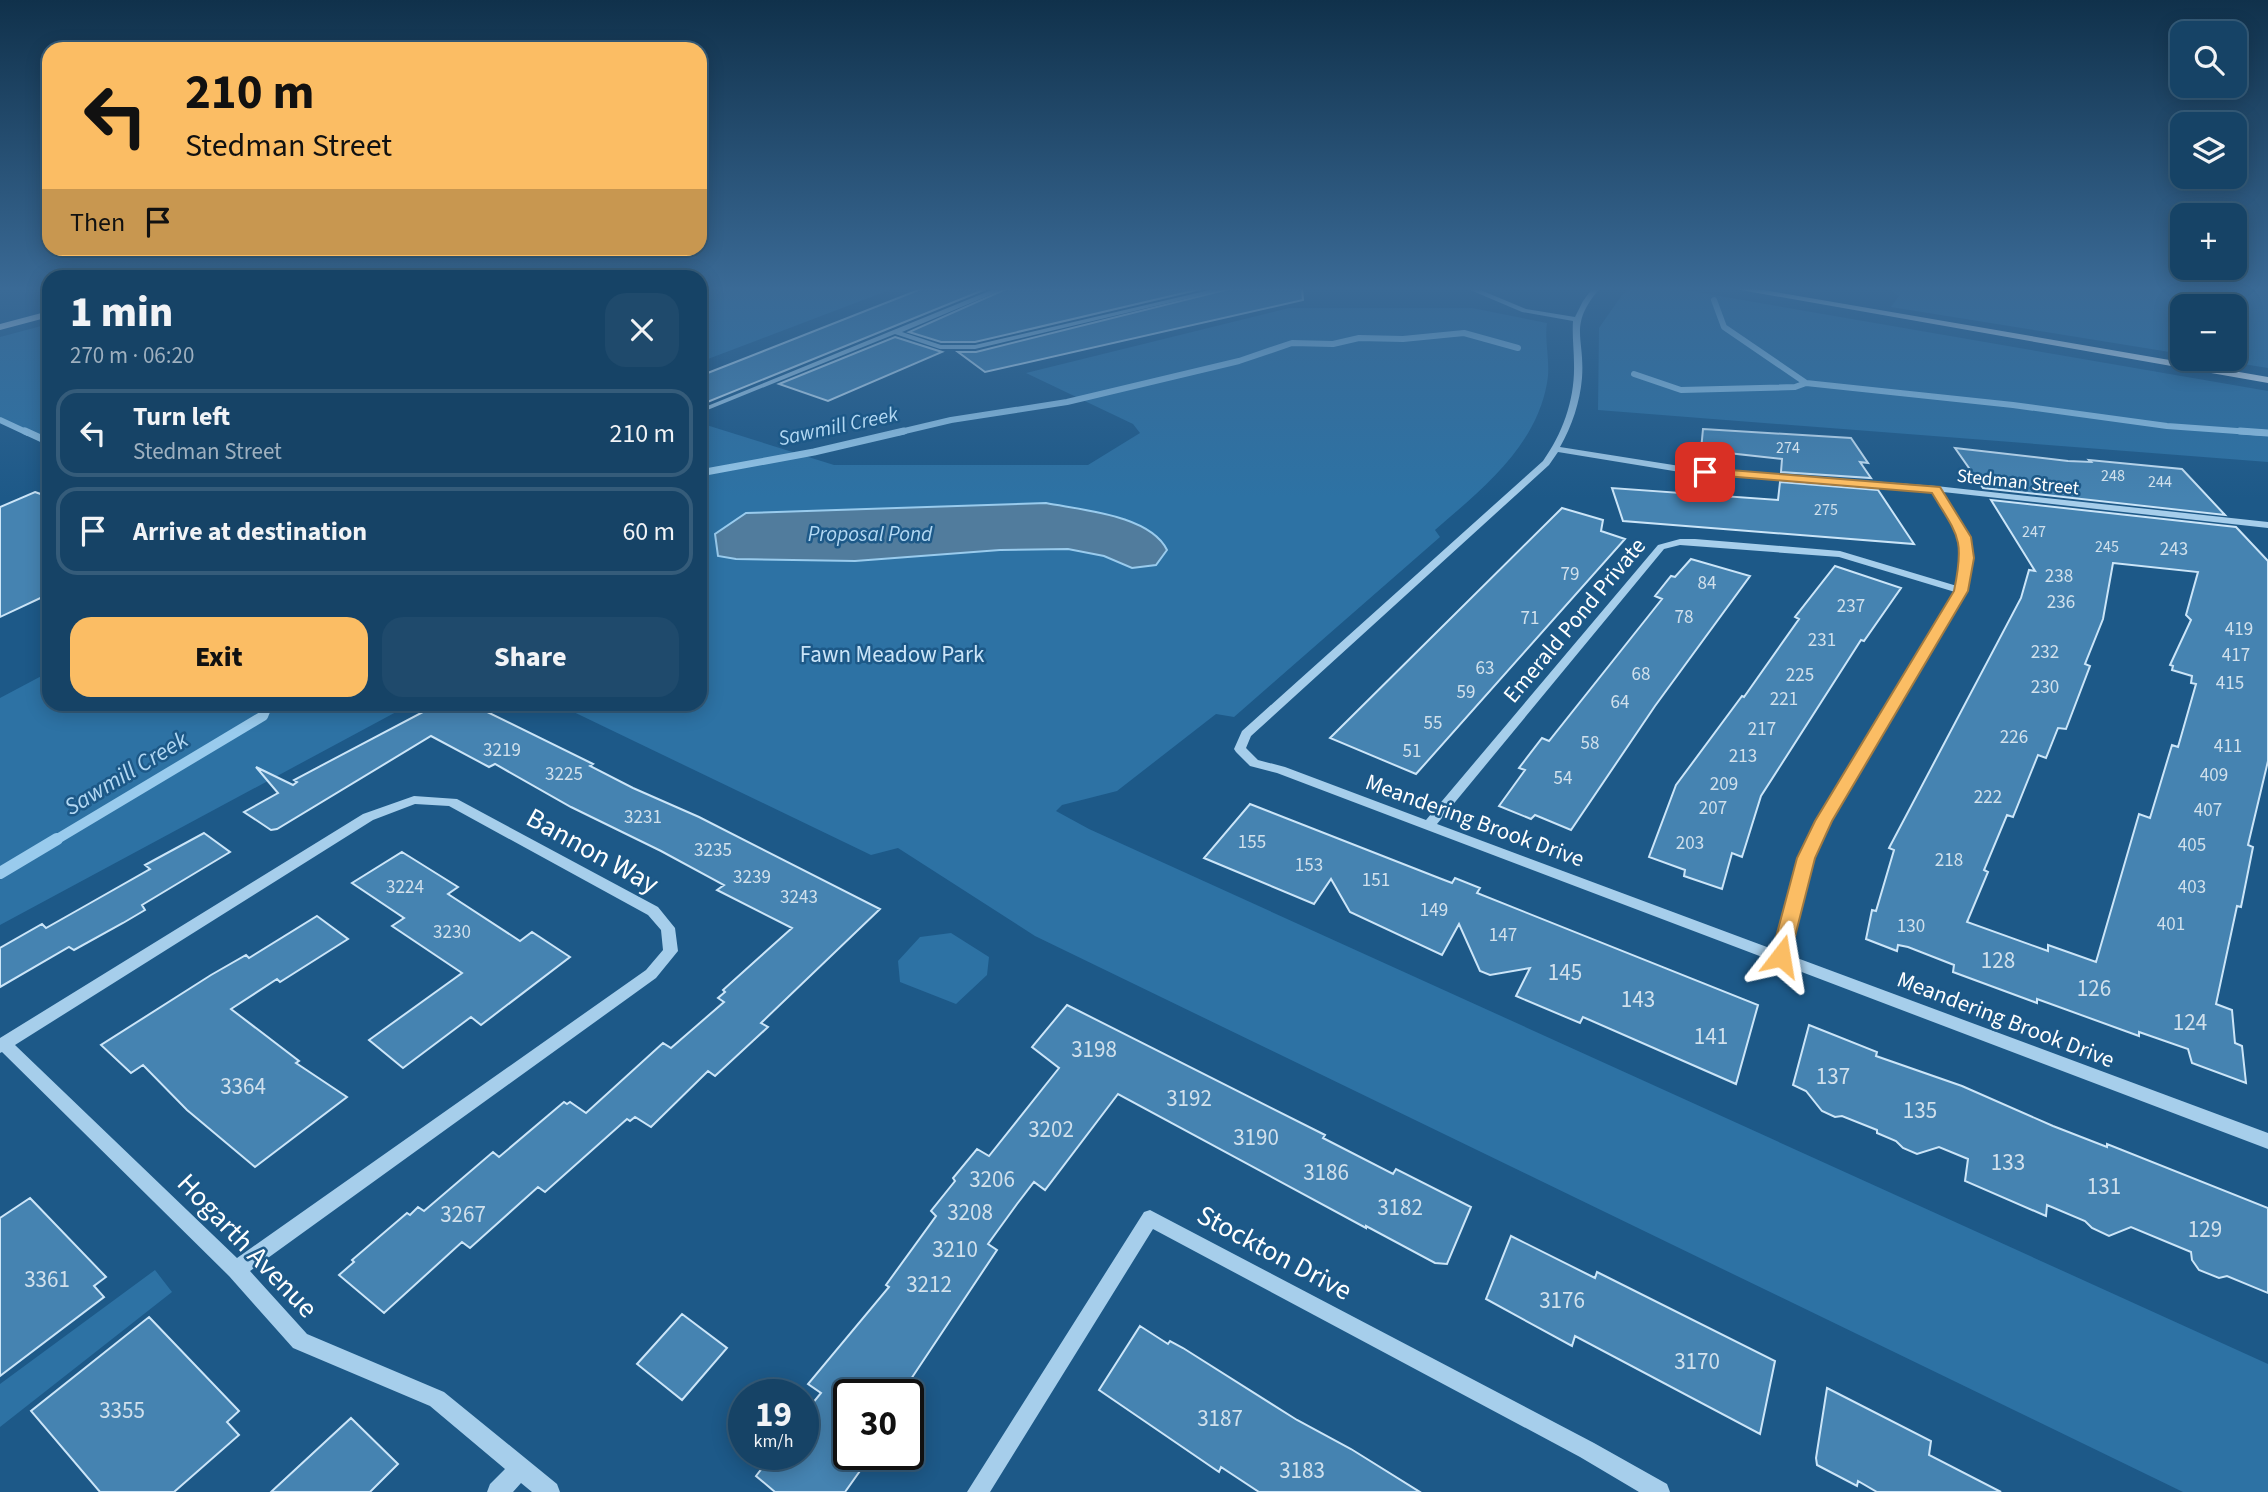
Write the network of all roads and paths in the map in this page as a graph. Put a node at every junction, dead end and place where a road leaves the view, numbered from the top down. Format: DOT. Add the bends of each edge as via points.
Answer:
graph roads {
  1 [pos="830,359"];
  2 [pos="1578,359"];
  3 [pos="2144,359"];
  4 [pos="2268,380"];
  5 [pos="707,409"];
  6 [pos="1556,449"];
  7 [pos="1936,489"];
  8 [pos="2268,525"];
  9 [pos="1961,591"];
  10 [pos="1429,825"];
  11 [pos="1781,956"];
  12 [pos="2,1045"];
  13 [pos="2268,1141"];
  14 [pos="236,1270"];
  15 [pos="520,1469"];
  16 [pos="498,1492"];
  17 [pos="549,1492"];
  18 [pos="978,1492"];
  19 [pos="1659,1492"];
  1 -- 5 [label="street"];
  2 -- 6 [label="street, Meandering Brook Drive" via="1576,394"];
  3 -- 4 [label="main road"];
  6 -- 7 [label="street, Stedman Street" via="1686,470"];
  6 -- 10 [label="street, Meandering Brook Drive" via="1510,498 1246,734 1240,749 1254,763"];
  7 -- 8 [label="street, Stedman Street"];
  7 -- 9 [label="street" via="1965,537 1968,558"];
  9 -- 10 [label="street, Emerald Pond Private" via="1831,553 1695,542 1661,547"];
  9 -- 11 [label="street" via="1824,821 1806,858"];
  10 -- 11 [label="street, Meandering Brook Drive"];
  11 -- 13 [label="street, Meandering Brook Drive"];
  12 -- 14 [label="street, Hogarth Avenue"];
  12 -- 14 [label="street, Bannon Way" via="368,817 414,800 452,802 653,911 668,928 671,951 651,974"];
  14 -- 15 [label="street, Hogarth Avenue" via="300,1340 437,1399"];
  15 -- 16 [label="street"];
  15 -- 17 [label="street, Hogarth Avenue"];
  18 -- 19 [label="street, Stockton Drive" via="1150,1218"];
}
